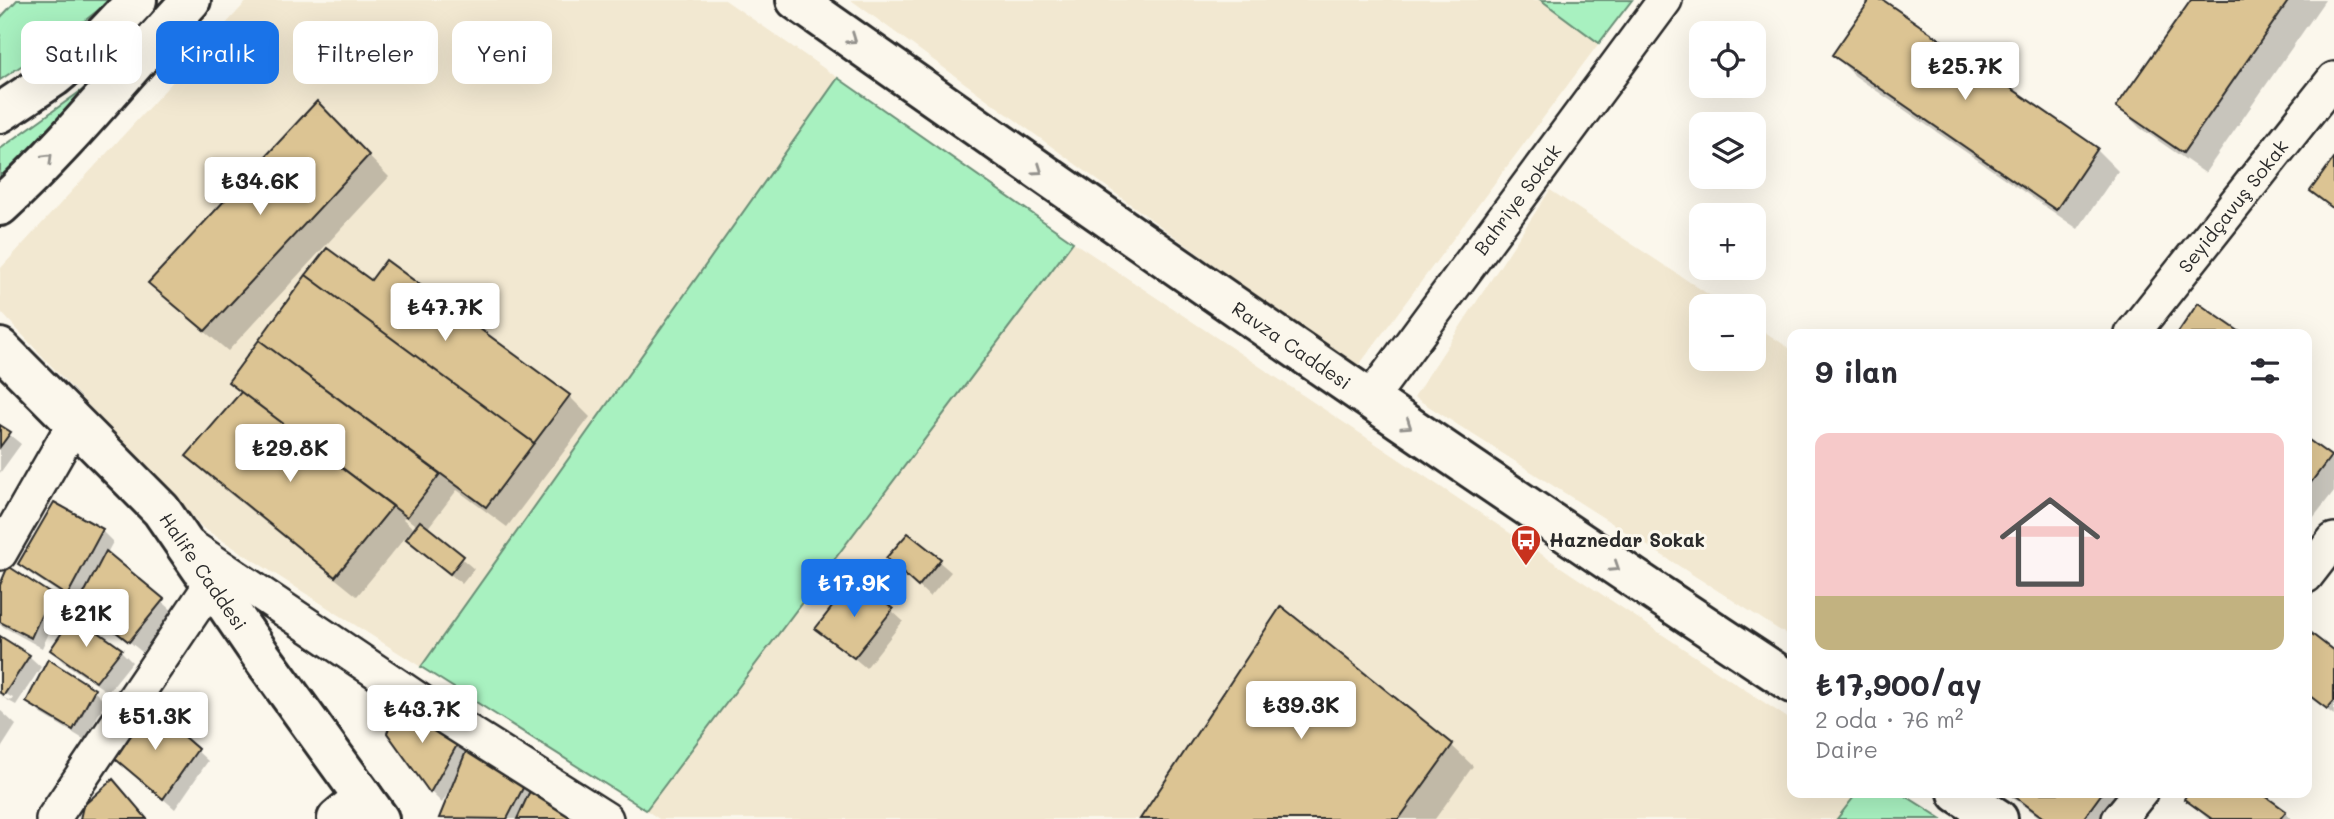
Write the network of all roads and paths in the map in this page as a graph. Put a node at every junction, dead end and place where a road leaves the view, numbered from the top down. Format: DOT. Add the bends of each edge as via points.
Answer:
graph roads {
  1 [pos="137,0"];
  2 [pos="191,0"];
  3 [pos="796,0"];
  4 [pos="1665,0"];
  5 [pos="2334,79"];
  6 [pos="0,113"];
  7 [pos="0,206"];
  8 [pos="2137,329"];
  9 [pos="0,348"];
  10 [pos="1370,399"];
  11 [pos="75,422"];
  12 [pos="2334,540"];
  13 [pos="183,541"];
  14 [pos="0,553"];
  15 [pos="2312,568"];
  16 [pos="212,583"];
  17 [pos="1787,680"];
  18 [pos="1966,798"];
  19 [pos="2136,798"];
  20 [pos="360,812"];
  21 [pos="53,819"];
  22 [pos="606,819"];
  23 [pos="1997,819"];
  24 [pos="2119,819"];
  1 -- 6 [label="street" via="82,54"];
  7 -- 2 [label="street, one-way" via="81,125"];
  3 -- 10 [label="street, Ravza Caddesi, one-way"];
  4 -- 10 [label="street, Bahriye Sokak"];
  5 -- 8 [label="street, Seyidçavuş Sokak"];
  9 -- 11 [label="street, Halife Caddesi"];
  10 -- 17 [label="street, Ravza Caddesi, one-way"];
  11 -- 13 [label="street, Halife Caddesi" via="144,490"];
  11 -- 14 [label="street"];
  12 -- 15 [label="street"];
  13 -- 16 [label="street, Halife Caddesi"];
  13 -- 22 [label="street" via="429,707"];
  16 -- 20 [label="street, Halife Caddesi"];
  16 -- 21 [label="street"];
  18 -- 23 [label="street"];
  19 -- 24 [label="street"];
}
